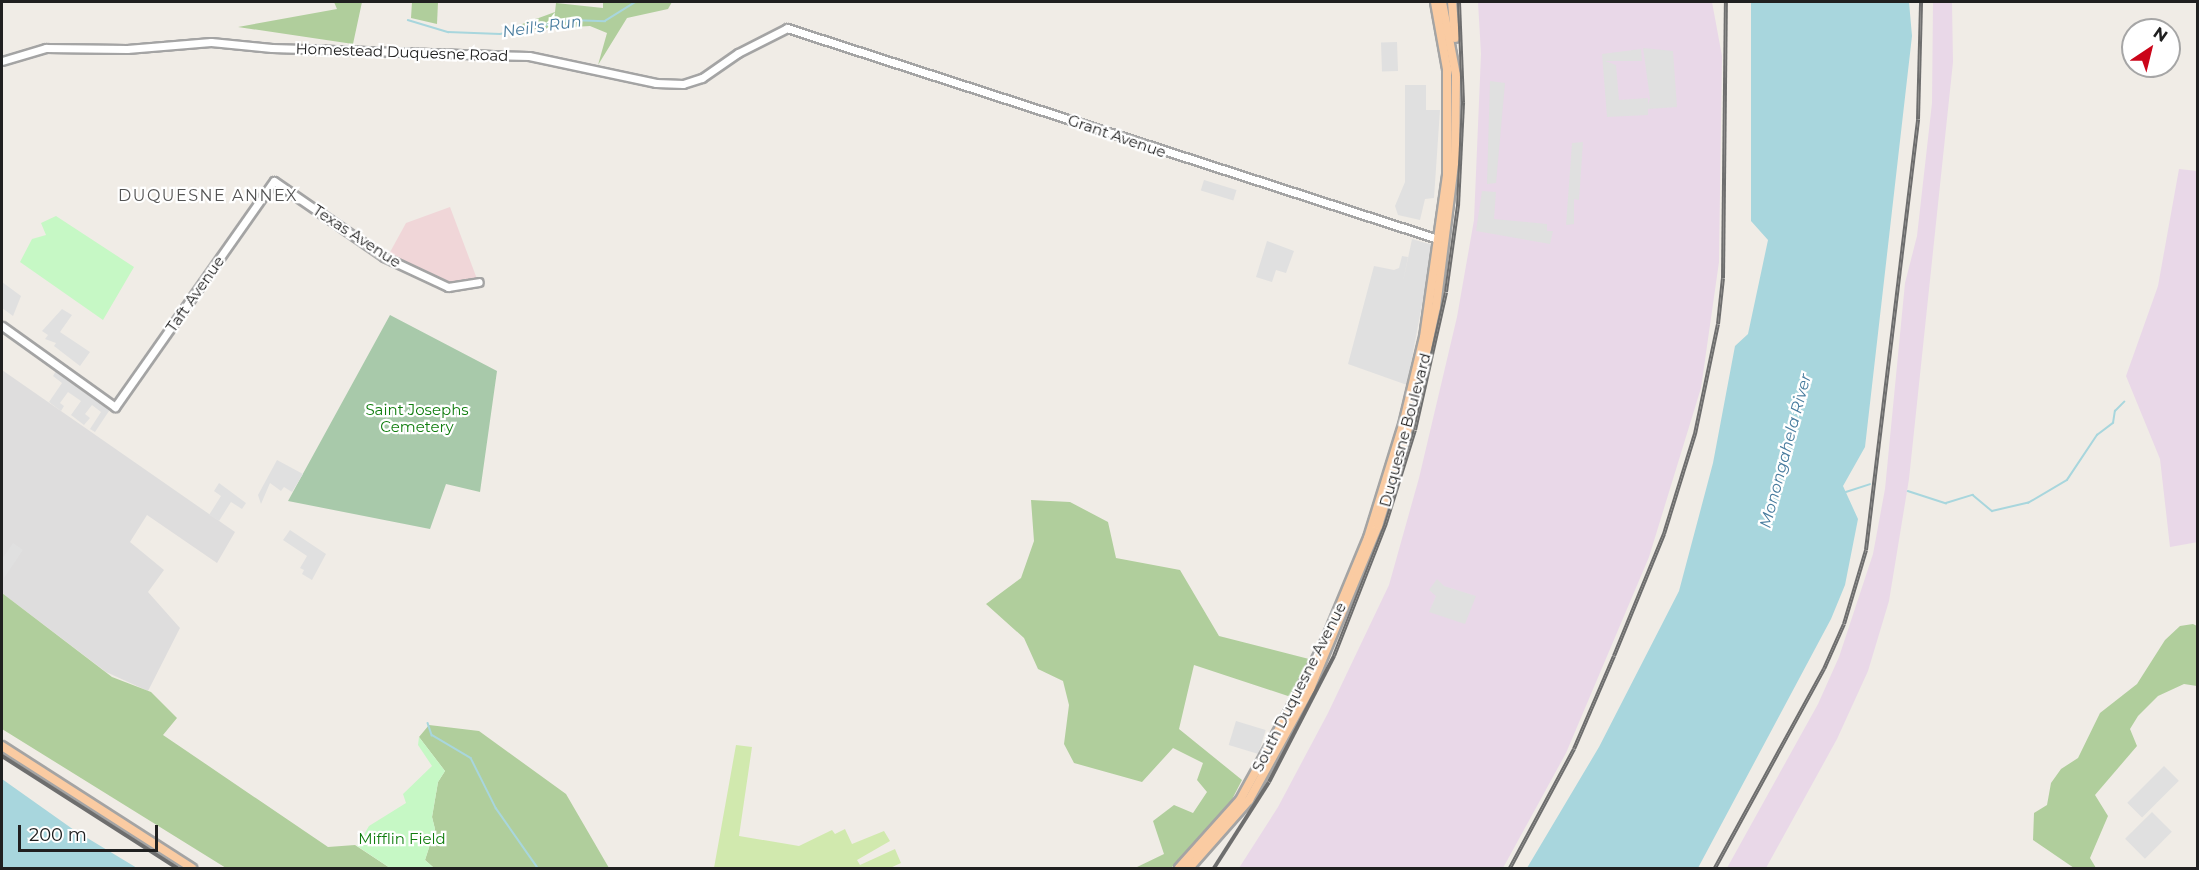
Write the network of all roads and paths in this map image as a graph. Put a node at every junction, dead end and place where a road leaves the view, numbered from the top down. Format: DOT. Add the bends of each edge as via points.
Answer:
graph roads {
  1 [pos="1435,2"];
  2 [pos="1442,2"];
  3 [pos="1452,2"];
  4 [pos="787,28"];
  5 [pos="2,61"];
  6 [pos="1456,75"];
  7 [pos="1448,82"];
  8 [pos="274,181"];
  9 [pos="1443,240"];
  10 [pos="479,282"];
  11 [pos="2,326"];
  12 [pos="2,746"];
  13 [pos="192,868"];
  14 [pos="1179,868"];
  15 [pos="1190,868"];
  1 -- 7 [label="main road, Duquesne Boulevard"];
  2 -- 6 [label="main road, Duquesne Boulevard"];
  3 -- 6 [label="main road"];
  4 -- 5 [label="street, Homestead Duquesne Road" via="738,52 702,78 683,84 656,83 529,56 272,48 211,42 127,49 46,48"];
  4 -- 9 [label="street, Grant Avenue"];
  6 -- 7 [label="main road"];
  6 -- 9 [label="main road, Duquesne Boulevard" via="1455,156"];
  7 -- 9 [label="main road, Duquesne Boulevard"];
  8 -- 10 [label="street, Texas Avenue" via="402,266 448,287"];
  8 -- 11 [label="street, Taft Avenue" via="115,407"];
  9 -- 14 [label="main road, South Duquesne Avenue" via="1403,425 1347,588 1310,671 1240,800"];
  9 -- 15 [label="main road, Duquesne Boulevard" via="1415,403 1378,526 1310,689 1269,767 1229,826"];
  12 -- 13 [label="main road"];
}
